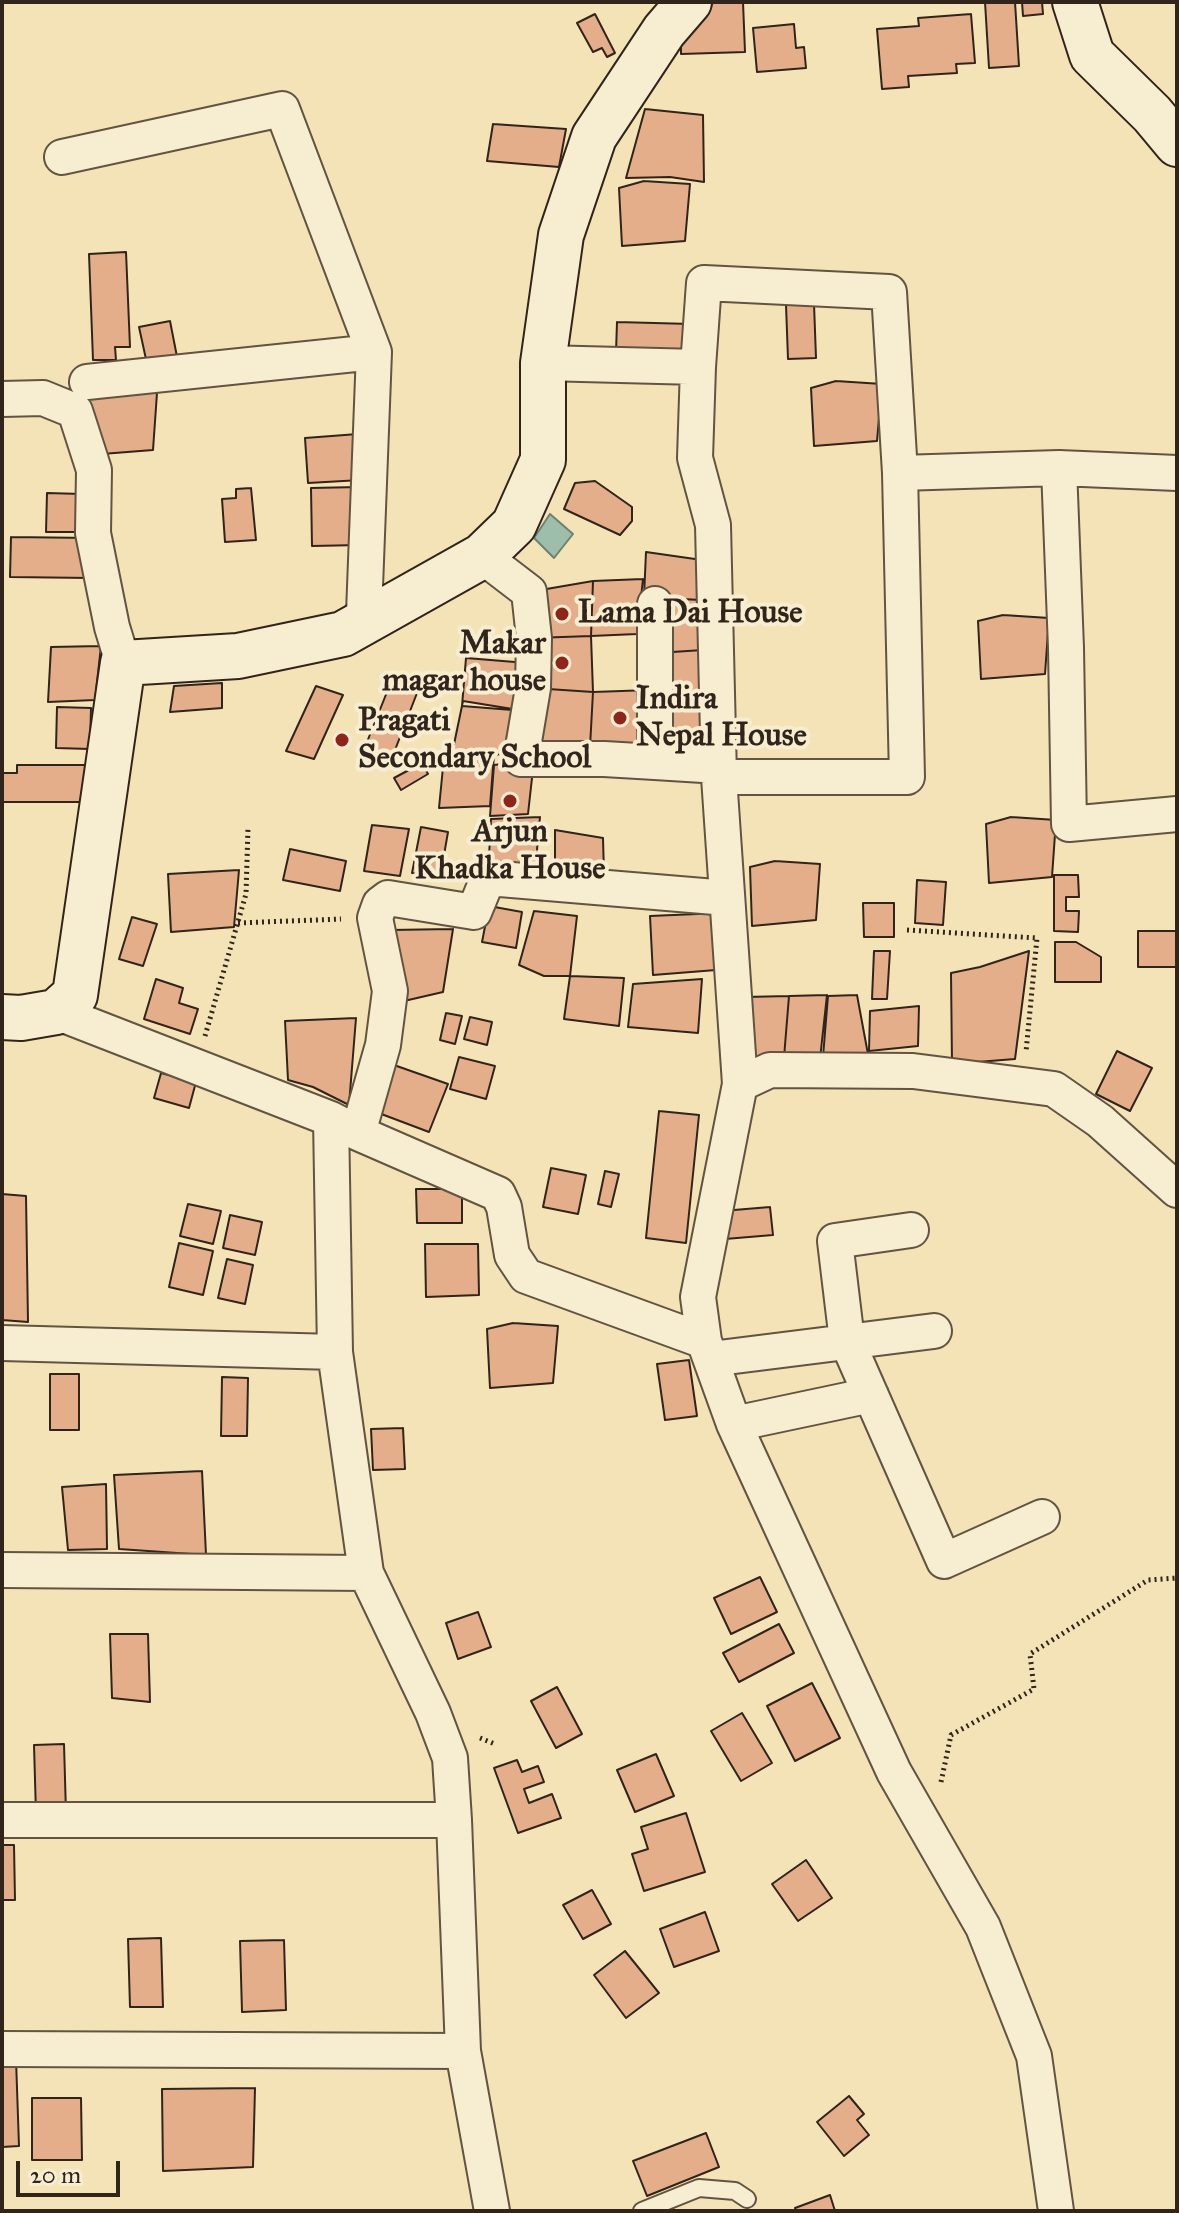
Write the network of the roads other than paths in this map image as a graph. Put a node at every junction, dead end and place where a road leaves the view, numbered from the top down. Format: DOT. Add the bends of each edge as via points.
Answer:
graph roads {
  1 [pos="689,2"];
  2 [pos="1075,2"];
  3 [pos="1177,144"];
  4 [pos="62,157"];
  5 [pos="374,352"];
  6 [pos="543,363"];
  7 [pos="698,367"];
  8 [pos="87,382"];
  9 [pos="2,399"];
  10 [pos="1059,468"];
  11 [pos="900,473"];
  12 [pos="1177,473"];
  13 [pos="482,556"];
  14 [pos="655,604"];
  15 [pos="364,613"];
  16 [pos="123,663"];
  17 [pos="655,762"];
  18 [pos="719,772"];
  19 [pos="1177,814"];
  20 [pos="727,898"];
  21 [pos="56,1012"];
  22 [pos="2,1017"];
  23 [pos="740,1084"];
  24 [pos="345,1126"];
  25 [pos="1177,1190"];
  26 [pos="911,1230"];
  27 [pos="934,1331"];
  28 [pos="847,1341"];
  29 [pos="2,1343"];
  30 [pos="708,1350"];
  31 [pos="335,1352"];
  32 [pos="871,1395"];
  33 [pos="734,1424"];
  34 [pos="1042,1517"];
  35 [pos="2,1570"];
  36 [pos="366,1573"];
  37 [pos="2,1820"];
  38 [pos="454,1820"];
  39 [pos="2,2049"];
  40 [pos="463,2051"];
  41 [pos="747,2199"];
  42 [pos="492,2211"];
  43 [pos="642,2211"];
  44 [pos="1056,2211"];
  1 -- 6 [label="street" via="594,137 561,235"];
  2 -- 3 [label="street" via="1092,55"];
  4 -- 5 [label="street" via="282,109"];
  5 -- 8 [label="street"];
  5 -- 15 [label="street"];
  6 -- 7 [label="street"];
  6 -- 13 [label="street" via="543,460 514,525"];
  7 -- 11 [label="street" via="704,283 889,292"];
  7 -- 18 [label="street" via="695,458 713,525"];
  9 -- 16 [label="street" via="43,398 75,411 94,470 93,533"];
  10 -- 11 [label="street"];
  10 -- 12 [label="street"];
  10 -- 19 [label="street" via="1069,824"];
  11 -- 18 [label="street" via="907,777"];
  13 -- 16 [label="street" via="343,634 238,656"];
  13 -- 17 [label="street" via="529,592 533,688 511,757"];
  14 -- 17 [label="street"];
  16 -- 21 [label="street" via="75,995"];
  17 -- 18 [label="street"];
  18 -- 20 [label="street"];
  20 -- 23 [label="street"];
  20 -- 24 [label="street" via="488,878 474,912 388,898 375,918 390,991 383,1045"];
  21 -- 22 [label="street"];
  21 -- 24 [label="street"];
  23 -- 25 [label="street" via="770,1070 913,1071 1054,1089 1100,1121"];
  23 -- 30 [label="street" via="698,1297"];
  24 -- 30 [label="street" via="498,1194 512,1255 526,1276"];
  24 -- 31 [label="street"];
  26 -- 28 [label="street" via="835,1241"];
  27 -- 28 [label="street"];
  28 -- 30 [label="street"];
  28 -- 32 [label="street"];
  29 -- 31 [label="street"];
  30 -- 33 [label="street"];
  31 -- 36 [label="street"];
  32 -- 33 [label="street"];
  32 -- 34 [label="street" via="944,1561"];
  33 -- 44 [label="street" via="894,1772 983,1927 1034,2056"];
  35 -- 36 [label="street"];
  36 -- 38 [label="street" via="450,1758"];
  37 -- 38 [label="street"];
  38 -- 40 [label="street"];
  39 -- 40 [label="street"];
  40 -- 42 [label="street"];
  41 -- 43 [label="lane" via="735,2191 699,2188"];
}
